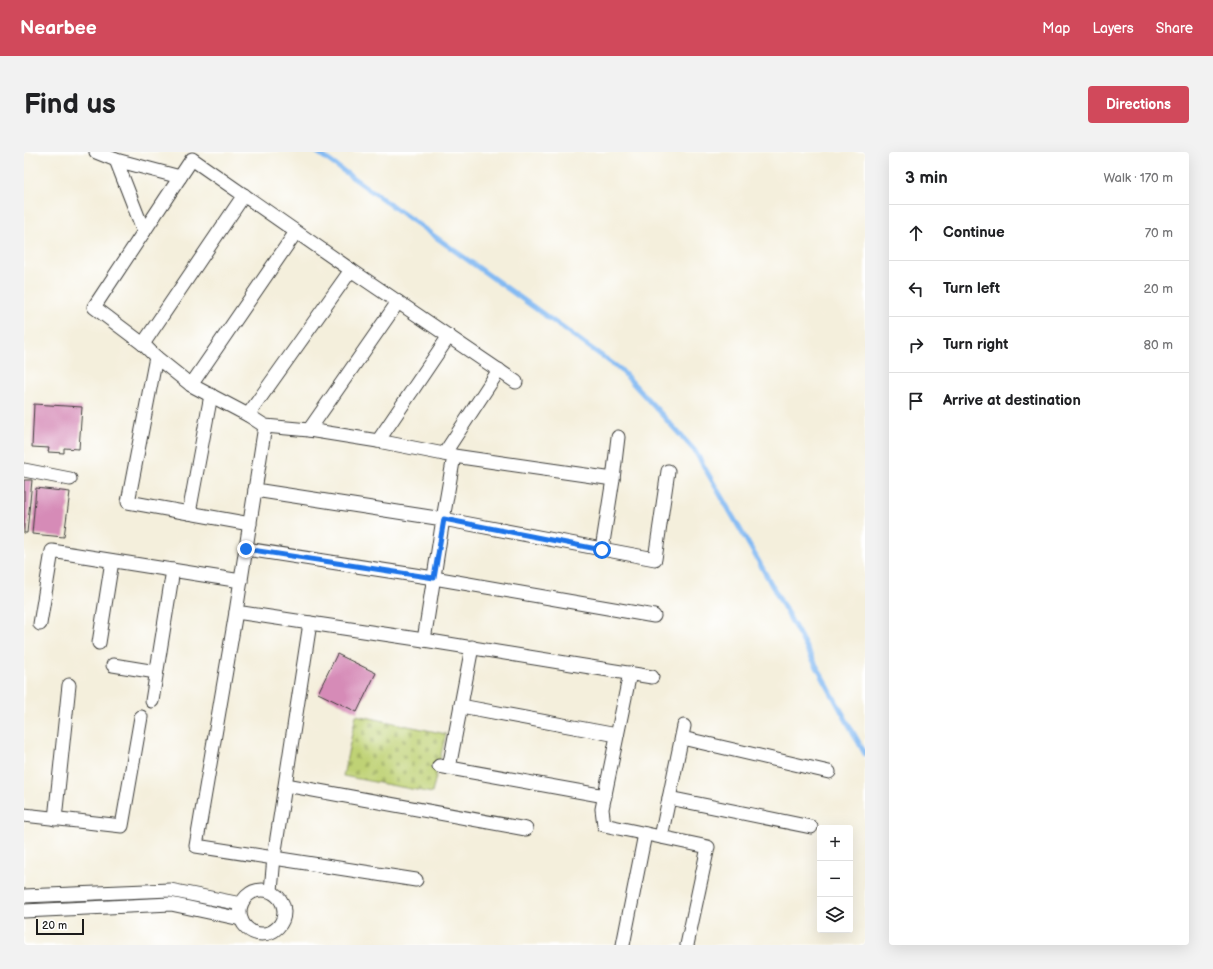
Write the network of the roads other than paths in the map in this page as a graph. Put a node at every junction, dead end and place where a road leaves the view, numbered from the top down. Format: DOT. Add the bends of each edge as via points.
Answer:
graph roads {
  1 [pos="96,152"];
  2 [pos="116,160"];
  3 [pos="180,177"];
  4 [pos="244,195"];
  5 [pos="144,232"];
  6 [pos="296,232"];
  7 [pos="351,270"];
  8 [pos="398,302"];
  9 [pos="449,336"];
  10 [pos="143,344"];
  11 [pos="156,357"];
  12 [pos="499,370"];
  13 [pos="516,382"];
  14 [pos="191,385"];
  15 [pos="211,395"];
  16 [pos="248,415"];
  17 [pos="265,426"];
  18 [pos="309,430"];
  19 [pos="618,437"];
  20 [pos="378,441"];
  21 [pos="449,455"];
  22 [pos="24,470"];
  23 [pos="668,471"];
  24 [pos="70,479"];
  25 [pos="613,479"];
  26 [pos="255,490"];
  27 [pos="188,513"];
  28 [pos="444,519"];
  29 [pos="250,524"];
  30 [pos="246,549"];
  31 [pos="602,550"];
  32 [pos="112,560"];
  33 [pos="173,570"];
  34 [pos="434,578"];
  35 [pos="241,581"];
  36 [pos="236,612"];
  37 [pos="654,616"];
  38 [pos="310,623"];
  39 [pos="40,624"];
  40 [pos="424,640"];
  41 [pos="99,643"];
  42 [pos="472,647"];
  43 [pos="113,665"];
  44 [pos="156,672"];
  45 [pos="630,673"];
  46 [pos="652,677"];
  47 [pos="69,685"];
  48 [pos="152,701"];
  49 [pos="461,706"];
  50 [pos="140,717"];
  51 [pos="617,735"];
  52 [pos="829,772"];
  53 [pos="286,785"];
  54 [pos="605,796"];
  55 [pos="669,798"];
  56 [pos="24,816"];
  57 [pos="55,819"];
  58 [pos="811,827"];
  59 [pos="526,829"];
  60 [pos="645,834"];
  61 [pos="661,837"];
  62 [pos="274,857"];
  63 [pos="416,880"];
  64 [pos="270,891"];
  65 [pos="24,896"];
  66 [pos="241,904"];
  67 [pos="24,911"];
  68 [pos="241,919"];
  69 [pos="623,945"];
  70 [pos="687,945"];
  1 -- 2 [label="street"];
  2 -- 3 [label="street"];
  2 -- 5 [label="street"];
  3 -- 4 [label="street" via="192,159"];
  3 -- 5 [label="street"];
  4 -- 6 [label="street"];
  4 -- 10 [label="street"];
  5 -- 10 [label="street" via="94,307"];
  6 -- 7 [label="street"];
  6 -- 14 [label="street"];
  7 -- 8 [label="street"];
  7 -- 16 [label="street"];
  8 -- 9 [label="street"];
  8 -- 18 [label="street"];
  9 -- 12 [label="street"];
  9 -- 20 [label="street"];
  10 -- 11 [label="street"];
  11 -- 14 [label="street"];
  11 -- 27 [label="street" via="128,502"];
  12 -- 13 [label="street"];
  12 -- 21 [label="street"];
  14 -- 15 [label="street"];
  15 -- 16 [label="street"];
  15 -- 27 [label="street"];
  16 -- 17 [label="street"];
  17 -- 18 [label="street"];
  17 -- 26 [label="street"];
  18 -- 20 [label="street"];
  19 -- 25 [label="street"];
  20 -- 21 [label="street"];
  21 -- 25 [label="street"];
  21 -- 28 [label="street"];
  22 -- 24 [label="street"];
  23 -- 31 [label="street" via="655,559"];
  25 -- 31 [label="street"];
  26 -- 28 [label="street"];
  26 -- 29 [label="street"];
  27 -- 29 [label="street"];
  28 -- 31 [label="street"];
  28 -- 34 [label="street"];
  29 -- 30 [label="street"];
  30 -- 34 [label="street"];
  30 -- 35 [label="street"];
  32 -- 33 [label="street"];
  32 -- 39 [label="street" via="52,551"];
  32 -- 41 [label="street"];
  33 -- 35 [label="street"];
  33 -- 44 [label="street"];
  34 -- 37 [label="street"];
  34 -- 40 [label="street"];
  35 -- 36 [label="street"];
  36 -- 38 [label="street"];
  36 -- 62 [label="street" via="196,846"];
  38 -- 40 [label="street"];
  38 -- 53 [label="street"];
  40 -- 42 [label="street"];
  42 -- 45 [label="street"];
  42 -- 49 [label="street"];
  43 -- 44 [label="street"];
  44 -- 48 [label="street"];
  45 -- 46 [label="street"];
  45 -- 51 [label="street"];
  47 -- 57 [label="street"];
  49 -- 51 [label="street"];
  49 -- 54 [label="street" via="444,767"];
  50 -- 57 [label="street" via="122,826"];
  51 -- 54 [label="street"];
  52 -- 55 [label="street" via="683,732"];
  53 -- 59 [label="street"];
  53 -- 62 [label="street"];
  54 -- 60 [label="street" via="602,809 604,825"];
  55 -- 58 [label="street"];
  55 -- 61 [label="street"];
  56 -- 57 [label="street"];
  60 -- 61 [label="street"];
  60 -- 69 [label="street"];
  61 -- 70 [label="street" via="708,847"];
  62 -- 63 [label="street"];
  62 -- 64 [label="street"];
  64 -- 66 [label="street" via="263,889 249,893"];
  64 -- 68 [label="street" via="282,900 284,908 282,923 277,928 263,934 256,933 249,930"];
  65 -- 66 [label="street" via="170,890"];
  66 -- 68 [label="street"];
  67 -- 68 [label="street" via="171,904"];
}
